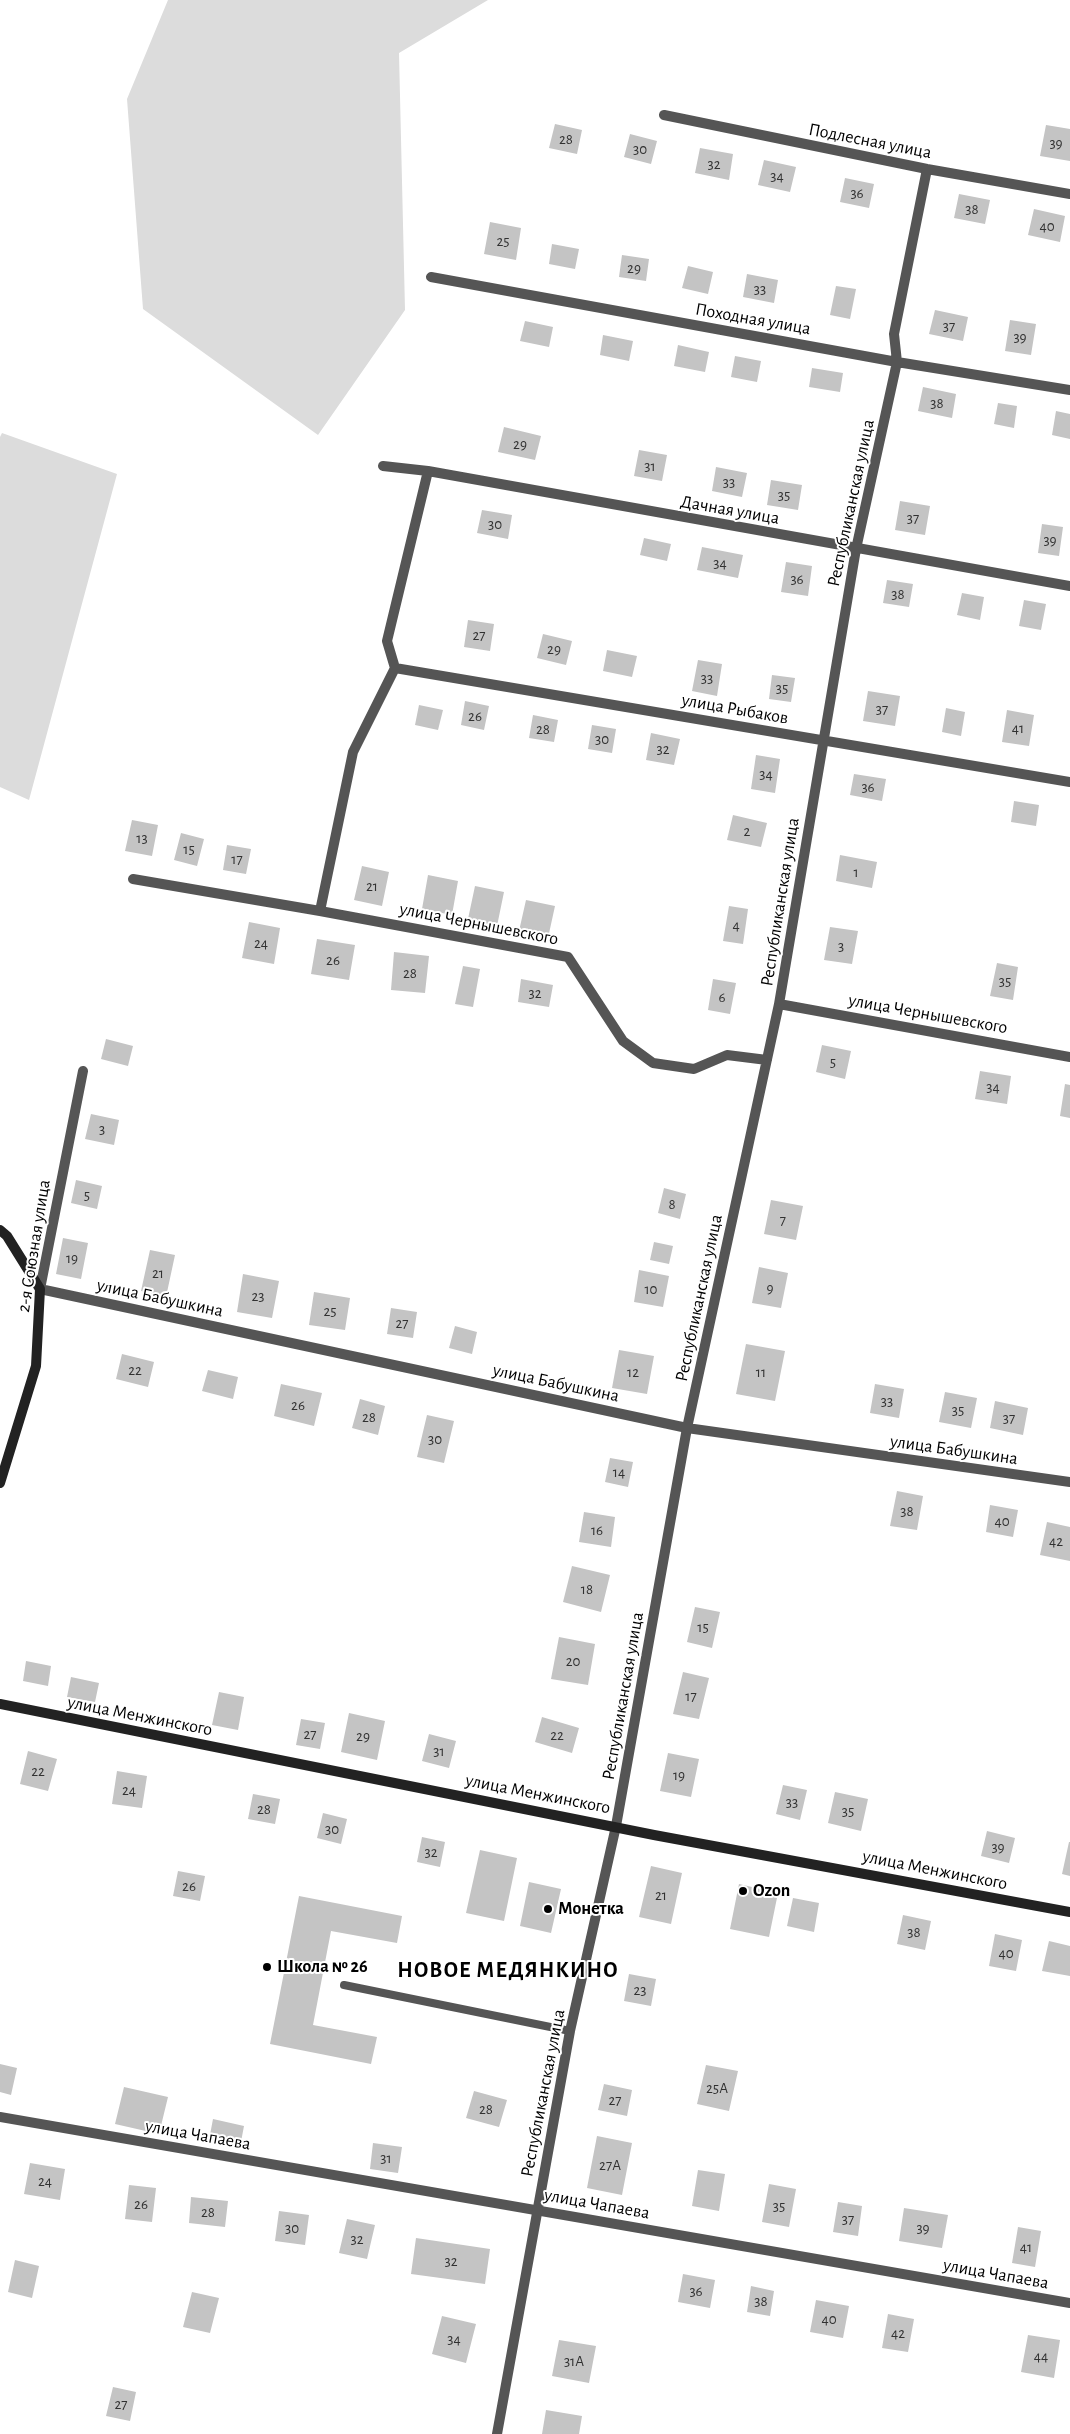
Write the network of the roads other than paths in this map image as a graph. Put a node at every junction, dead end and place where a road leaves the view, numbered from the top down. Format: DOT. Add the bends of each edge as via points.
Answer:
graph roads {
  1 [pos="664,116"];
  2 [pos="927,169"];
  3 [pos="1070,194"];
  4 [pos="431,277"];
  5 [pos="897,362"];
  6 [pos="1070,390"];
  7 [pos="383,466"];
  8 [pos="428,471"];
  9 [pos="856,549"];
  10 [pos="1070,586"];
  11 [pos="395,668"];
  12 [pos="823,740"];
  13 [pos="1070,782"];
  14 [pos="133,879"];
  15 [pos="320,911"];
  16 [pos="779,1004"];
  17 [pos="1070,1057"];
  18 [pos="767,1060"];
  19 [pos="83,1071"];
  20 [pos="0,1230"];
  21 [pos="40,1289"];
  22 [pos="687,1428"];
  23 [pos="1070,1482"];
  24 [pos="0,1483"];
  25 [pos="0,1704"];
  26 [pos="616,1826"];
  27 [pos="1070,1912"];
  28 [pos="344,1985"];
  29 [pos="570,2031"];
  30 [pos="0,2117"];
  31 [pos="537,2210"];
  32 [pos="1070,2303"];
  33 [pos="497,2434"];
  1 -- 2 [label="street, Подлесная улица"];
  2 -- 3 [label="street, Подлесная улица"];
  2 -- 5 [label="street, Республиканская улица" via="894,334"];
  4 -- 5 [label="street, Походная улица"];
  5 -- 6 [label="street, Походная улица"];
  5 -- 9 [label="street, Республиканская улица"];
  7 -- 8 [label="street, Дачная улица"];
  8 -- 9 [label="street, Дачная улица"];
  8 -- 11 [label="street" via="387,640"];
  9 -- 10 [label="street, Дачная улица"];
  9 -- 12 [label="street, Республиканская улица"];
  11 -- 12 [label="street, улица Рыбаков"];
  11 -- 15 [label="street" via="354,752"];
  12 -- 13 [label="street, улица Рыбаков"];
  12 -- 16 [label="street, Республиканская улица"];
  14 -- 15 [label="street, улица Чернышевского"];
  15 -- 18 [label="street, улица Чернышевского" via="568,957 623,1041 653,1063 694,1068 728,1055"];
  16 -- 17 [label="street, улица Чернышевского"];
  16 -- 18 [label="street, Республиканская улица"];
  18 -- 22 [label="street, Республиканская улица"];
  19 -- 21 [label="street, 2-я Союзная улица"];
  20 -- 21 [label="main road"];
  21 -- 22 [label="street, улица Бабушкина"];
  21 -- 24 [label="main road, 2-я Союзная улица" via="36,1366"];
  22 -- 23 [label="street, улица Бабушкина"];
  22 -- 26 [label="street, Республиканская улица"];
  25 -- 26 [label="main road, улица Менжинского"];
  26 -- 27 [label="main road, улица Менжинского"];
  26 -- 29 [label="street, Республиканская улица"];
  28 -- 29 [label="lane"];
  29 -- 31 [label="street, Республиканская улица"];
  30 -- 31 [label="street, улица Чапаева"];
  31 -- 32 [label="street, улица Чапаева"];
  31 -- 33 [label="street, Республиканская улица"];
}
